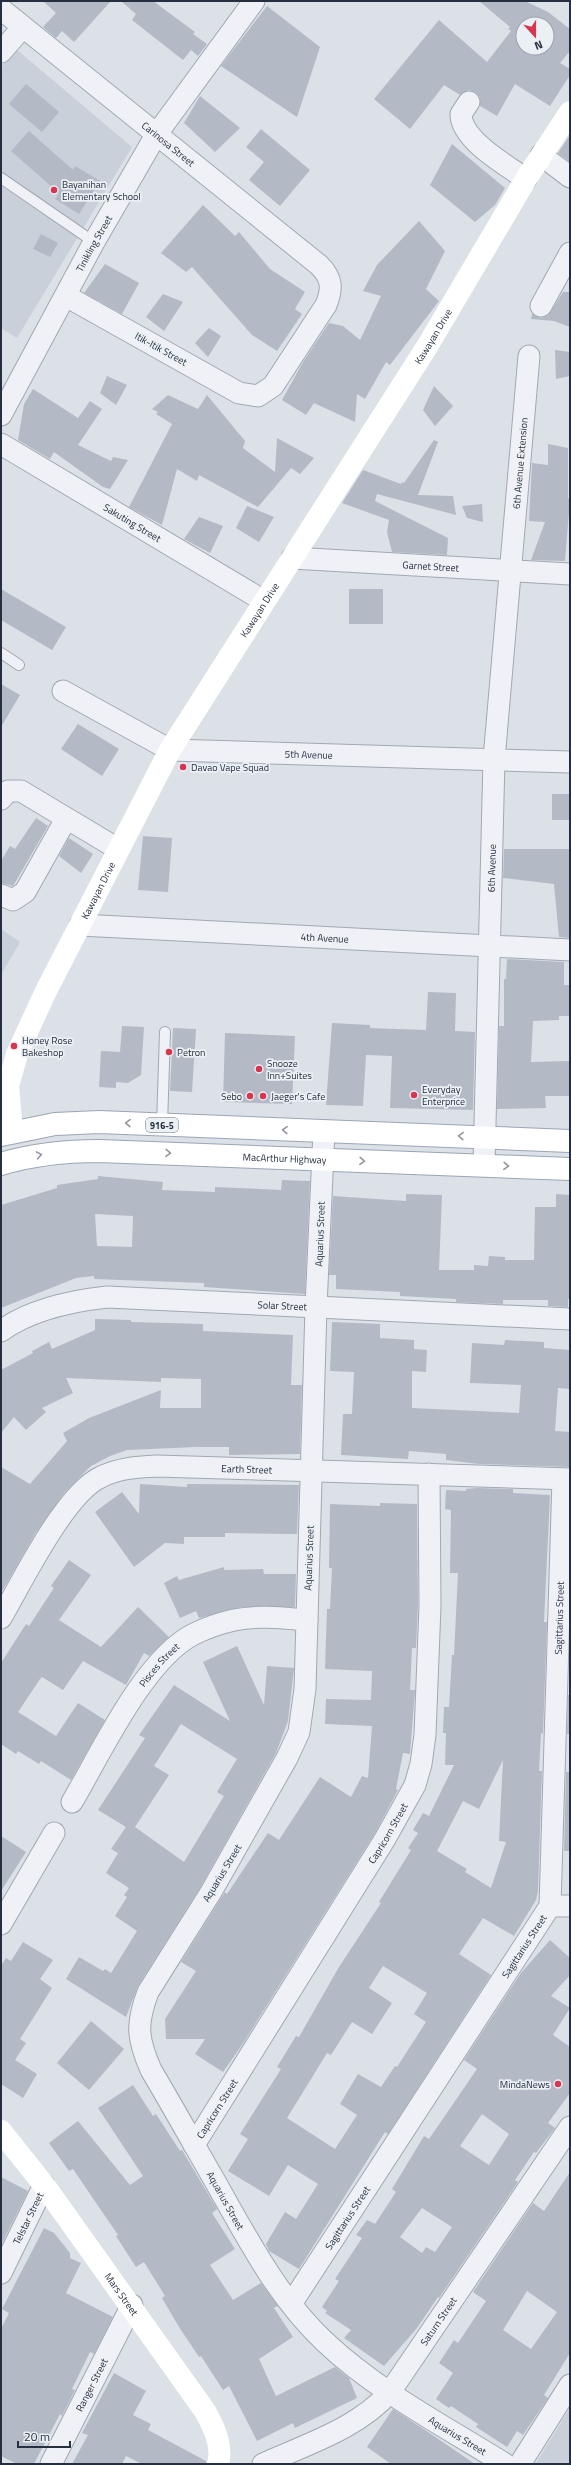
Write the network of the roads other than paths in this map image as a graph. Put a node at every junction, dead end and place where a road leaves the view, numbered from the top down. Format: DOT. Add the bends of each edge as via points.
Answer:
graph roads {
  1 [pos="254,1"];
  2 [pos="1,9"];
  3 [pos="22,28"];
  4 [pos="1,52"];
  5 [pos="469,102"];
  6 [pos="570,112"];
  7 [pos="156,135"];
  8 [pos="542,155"];
  9 [pos="570,177"];
  10 [pos="1,178"];
  11 [pos="526,179"];
  12 [pos="94,242"];
  13 [pos="570,254"];
  14 [pos="66,296"];
  15 [pos="541,306"];
  16 [pos="529,356"];
  17 [pos="258,396"];
  18 [pos="1,415"];
  19 [pos="1,444"];
  20 [pos="292,558"];
  21 [pos="510,572"];
  22 [pos="570,574"];
  23 [pos="264,601"];
  24 [pos="1,653"];
  25 [pos="20,665"];
  26 [pos="62,691"];
  27 [pos="170,750"];
  28 [pos="494,759"];
  29 [pos="570,762"];
  30 [pos="1,799"];
  31 [pos="66,819"];
  32 [pos="118,850"];
  33 [pos="1,895"];
  34 [pos="80,926"];
  35 [pos="488,947"];
  36 [pos="570,950"];
  37 [pos="165,1032"];
  38 [pos="162,1125"];
  39 [pos="324,1131"];
  40 [pos="7,1134"];
  41 [pos="485,1137"];
  42 [pos="570,1141"];
  43 [pos="323,1159"];
  44 [pos="1,1164"];
  45 [pos="484,1165"];
  46 [pos="570,1169"];
  47 [pos="316,1307"];
  48 [pos="570,1319"];
  49 [pos="1,1331"];
  50 [pos="312,1471"];
  51 [pos="429,1474"];
  52 [pos="566,1479"];
  53 [pos="1,1618"];
  54 [pos="307,1620"];
  55 [pos="72,1802"];
  56 [pos="54,1833"];
  57 [pos="560,1906"];
  58 [pos="1,1924"];
  59 [pos="570,2127"];
  60 [pos="1,2131"];
  61 [pos="194,2145"];
  62 [pos="44,2185"];
  63 [pos="1,2273"];
  64 [pos="291,2304"];
  65 [pos="132,2305"];
  66 [pos="570,2385"];
  67 [pos="390,2392"];
  68 [pos="220,2463"];
  69 [pos="51,2464"];
  70 [pos="263,2464"];
  71 [pos="505,2464"];
  72 [pos="520,2464"];
  1 -- 7 [label="street, Tinikling Street"];
  2 -- 3 [label="street, Carinosa Street"];
  3 -- 4 [label="street"];
  3 -- 7 [label="street, Carinosa Street"];
  5 -- 11 [label="street" via="461,114 464,128 486,150"];
  6 -- 8 [label="street, Kawayan Drive"];
  7 -- 12 [label="street, Tinikling Street"];
  7 -- 17 [label="street, Carinosa Street" via="319,265 327,273 331,283 331,293 326,305 273,386"];
  8 -- 9 [label="street"];
  8 -- 11 [label="street, Kawayan Drive"];
  10 -- 12 [label="lane"];
  11 -- 20 [label="street, Kawayan Drive" via="428,345"];
  12 -- 14 [label="street, Tinikling Street"];
  13 -- 15 [label="street"];
  14 -- 17 [label="street, Itik-Itik Street" via="239,393"];
  14 -- 18 [label="street, Tinikling Street"];
  16 -- 21 [label="street, 6th Avenue Extension"];
  19 -- 23 [label="street, Sakuting Street"];
  20 -- 21 [label="street, Garnet Street"];
  20 -- 23 [label="street, Kawayan Drive"];
  21 -- 22 [label="street, Garnet Street"];
  21 -- 28 [label="street, 6th Avenue"];
  23 -- 27 [label="street, Kawayan Drive"];
  24 -- 25 [label="lane"];
  26 -- 27 [label="street, 5th Avenue"];
  27 -- 28 [label="street, 5th Avenue"];
  27 -- 32 [label="street, Kawayan Drive"];
  28 -- 29 [label="street, 5th Avenue"];
  28 -- 35 [label="street, 6th Avenue"];
  30 -- 31 [label="street" via="8,791 21,790"];
  31 -- 32 [label="street"];
  31 -- 33 [label="street" via="25,892 12,900"];
  32 -- 34 [label="street, Kawayan Drive"];
  34 -- 35 [label="street, 4th Avenue"];
  34 -- 40 [label="street, Kawayan Drive" via="13,1064 8,1097"];
  35 -- 36 [label="street, 4th Avenue"];
  35 -- 41 [label="street, 6th Avenue"];
  37 -- 38 [label="lane"];
  39 -- 38 [label="street, 916-5, one-way"];
  38 -- 40 [label="street, 916-5, one-way" via="80,1122 36,1127"];
  41 -- 39 [label="street, 916-5, one-way"];
  39 -- 43 [label="street, Aquarius Street"];
  41 -- 42 [label="street, 916-5"];
  41 -- 45 [label="street, 6th Avenue"];
  44 -- 43 [label="street, MacArthur Highway, one-way" via="20,1158 66,1151"];
  43 -- 45 [label="street, MacArthur Highway, one-way"];
  43 -- 47 [label="street, Aquarius Street"];
  45 -- 46 [label="street, MacArthur Highway, one-way"];
  47 -- 48 [label="street, Solar Street"];
  47 -- 49 [label="street, Solar Street" via="107,1297 54,1306 32,1314"];
  47 -- 50 [label="street, Aquarius Street"];
  50 -- 51 [label="street, Earth Street"];
  50 -- 53 [label="street, Earth Street" via="157,1466 126,1468 99,1477 79,1492 62,1514"];
  50 -- 54 [label="street, Aquarius Street"];
  51 -- 52 [label="street, Earth Street"];
  51 -- 61 [label="street, Capricorn Street" via="430,1606 425,1735 415,1785 385,1840"];
  52 -- 57 [label="street, Sagittarius Street"];
  54 -- 55 [label="street, Pisces Street" via="262,1617 235,1620 193,1634 172,1649 138,1689"];
  54 -- 61 [label="street, Aquarius Street" via="303,1712 299,1732 288,1758 211,1892 148,1992 141,2012 138,2029 142,2049 151,2070"];
  56 -- 58 [label="street"];
  57 -- 64 [label="street, Sagittarius Street"];
  59 -- 67 [label="street, Saturn Street"];
  60 -- 62 [label="street, Mars Street"];
  61 -- 64 [label="street, Aquarius Street" via="237,2221"];
  62 -- 63 [label="street, Telstar Street"];
  62 -- 65 [label="street, Mars Street"];
  64 -- 67 [label="street, Aquarius Street" via="324,2342"];
  65 -- 68 [label="street, Mars Street" via="205,2411 217,2438"];
  65 -- 69 [label="street, Ranger Street"];
  66 -- 72 [label="street"];
  67 -- 70 [label="street, Saturn Street" via="376,2408 358,2421"];
  67 -- 71 [label="street, Aquarius Street"];
}
